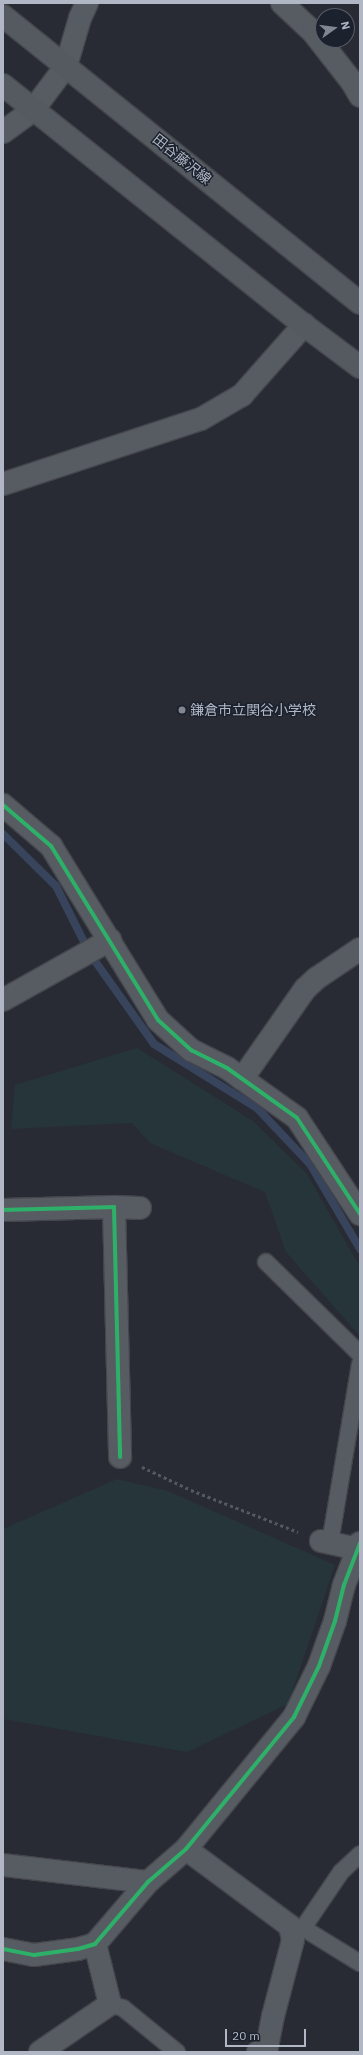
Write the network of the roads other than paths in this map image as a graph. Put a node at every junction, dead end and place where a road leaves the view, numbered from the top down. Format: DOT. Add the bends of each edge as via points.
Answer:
graph roads {
  1 [pos="282,3"];
  2 [pos="81,8"];
  3 [pos="3,16"];
  4 [pos="66,66"];
  5 [pos="3,85"];
  6 [pos="360,96"];
  7 [pos="33,110"];
  8 [pos="3,132"];
  9 [pos="360,303"];
  10 [pos="304,325"];
  11 [pos="360,367"];
  12 [pos="3,484"];
  13 [pos="3,805"];
  14 [pos="106,942"];
  15 [pos="360,949"];
  16 [pos="3,1000"];
  17 [pos="242,1079"];
  18 [pos="114,1207"];
  19 [pos="140,1208"];
  20 [pos="3,1210"];
  21 [pos="360,1214"];
  22 [pos="266,1262"];
  23 [pos="360,1354"];
  24 [pos="360,1363"];
  25 [pos="120,1457"];
  26 [pos="326,1542"];
  27 [pos="359,1548"];
  28 [pos="186,1849"];
  29 [pos="360,1854"];
  30 [pos="3,1866"];
  31 [pos="148,1882"];
  32 [pos="296,1927"];
  33 [pos="95,1944"];
  34 [pos="3,1949"];
  35 [pos="360,1963"];
  36 [pos="110,2004"];
  37 [pos="265,2050"];
  38 [pos="40,2052"];
  39 [pos="177,2052"];
  1 -- 6 [label="street" via="314,32"];
  2 -- 4 [label="street"];
  3 -- 4 [label="main road, 田谷藤沢線"];
  4 -- 7 [label="street"];
  4 -- 9 [label="main road, 田谷藤沢線"];
  5 -- 7 [label="main road"];
  7 -- 8 [label="street"];
  7 -- 10 [label="main road"];
  10 -- 11 [label="main road"];
  10 -- 12 [label="street" via="242,395 201,419"];
  13 -- 14 [label="street" via="51,846"];
  14 -- 16 [label="street"];
  14 -- 17 [label="street" via="158,1020 191,1050 227,1068"];
  15 -- 17 [label="street" via="317,978 304,990"];
  17 -- 21 [label="street" via="297,1118"];
  18 -- 19 [label="street"];
  18 -- 20 [label="street"];
  18 -- 25 [label="street"];
  22 -- 23 [label="lane"];
  24 -- 26 [label="lane"];
  26 -- 27 [label="street"];
  27 -- 28 [label="street" via="344,1585 335,1622 319,1666 294,1717"];
  28 -- 31 [label="street"];
  28 -- 32 [label="street"];
  29 -- 32 [label="lane"];
  30 -- 31 [label="street"];
  31 -- 33 [label="street"];
  32 -- 35 [label="lane"];
  32 -- 37 [label="street"];
  33 -- 34 [label="street" via="34,1955"];
  33 -- 36 [label="street"];
  36 -- 38 [label="street"];
  36 -- 39 [label="lane" via="123,2008"];
}
